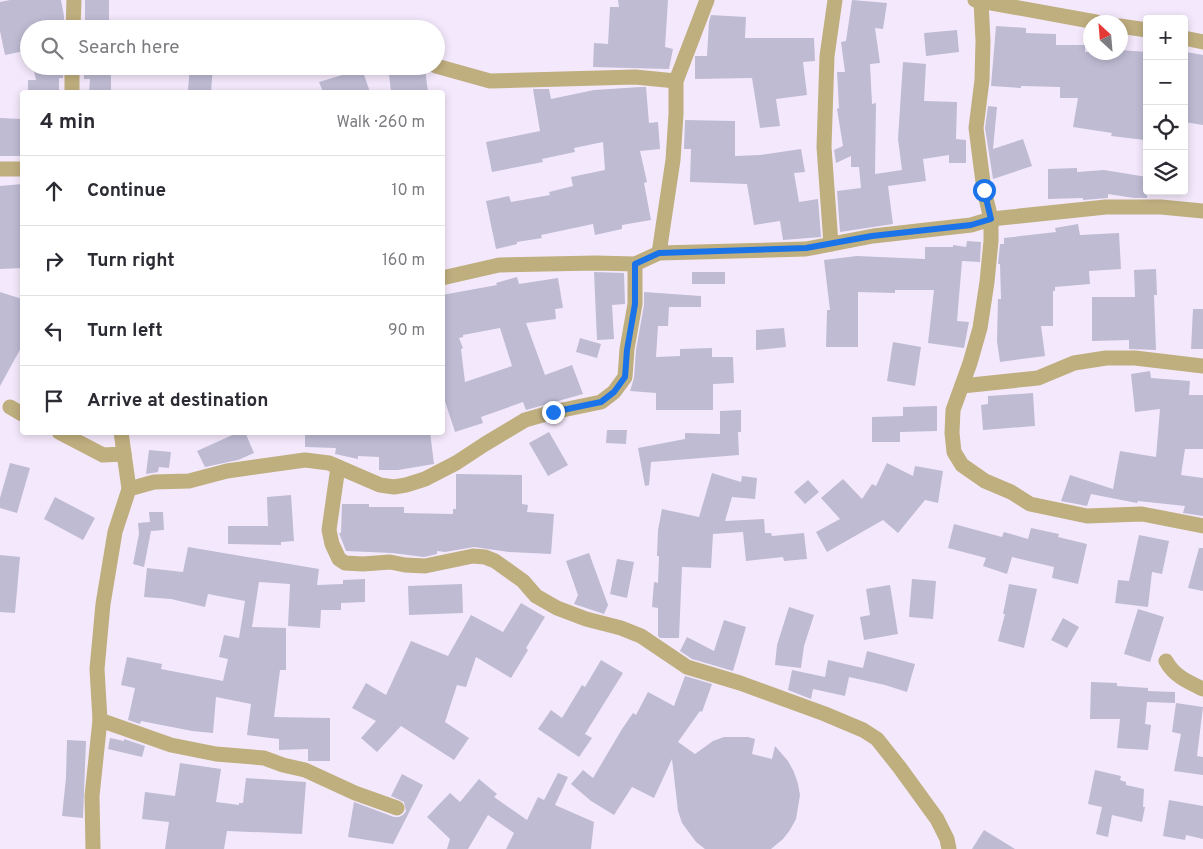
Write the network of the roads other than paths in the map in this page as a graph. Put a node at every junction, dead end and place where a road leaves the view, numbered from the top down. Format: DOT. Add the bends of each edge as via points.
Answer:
graph roads {
  1 [pos="74,0"];
  2 [pos="707,0"];
  3 [pos="835,0"];
  4 [pos="978,1"];
  5 [pos="73,20"];
  6 [pos="1083,20"];
  7 [pos="1128,27"];
  8 [pos="1143,29"];
  9 [pos="1188,39"];
  10 [pos="1203,42"];
  11 [pos="445,68"];
  12 [pos="72,75"];
  13 [pos="676,81"];
  14 [pos="72,90"];
  15 [pos="0,169"];
  16 [pos="20,169"];
  17 [pos="1203,211"];
  18 [pos="991,219"];
  19 [pos="831,244"];
  20 [pos="659,253"];
  21 [pos="635,264"];
  22 [pos="445,277"];
  23 [pos="1203,366"];
  24 [pos="962,386"];
  25 [pos="65,435"];
  26 [pos="121,435"];
  27 [pos="124,454"];
  28 [pos="338,466"];
  29 [pos="130,490"];
  30 [pos="1203,526"];
  31 [pos="1166,661"];
  32 [pos="1203,690"];
  33 [pos="100,720"];
  34 [pos="397,808"];
  35 [pos="93,849"];
  36 [pos="949,849"];
  1 -- 5 [label="street"];
  2 -- 13 [label="street"];
  3 -- 19 [label="street" via="827,56 824,147"];
  4 -- 6 [label="street"];
  4 -- 18 [label="street" via="983,41 976,128"];
  7 -- 8 [label="street"];
  9 -- 10 [label="street"];
  11 -- 13 [label="street" via="490,81 635,77"];
  12 -- 14 [label="street"];
  13 -- 20 [label="street" via="673,160"];
  15 -- 16 [label="street"];
  17 -- 18 [label="street" via="1106,207"];
  18 -- 19 [label="street" via="971,225"];
  18 -- 24 [label="street" via="988,274 980,328"];
  19 -- 20 [label="street" via="796,249"];
  20 -- 21 [label="street"];
  21 -- 22 [label="street" via="499,265"];
  21 -- 28 [label="street" via="635,304 625,377 601,402 525,420 456,463 406,485 380,485"];
  23 -- 24 [label="street" via="1106,358 1074,363 1038,378"];
  24 -- 30 [label="street" via="953,410 954,452 962,464 985,481 1030,504 1060,512 1087,516 1142,514"];
  25 -- 27 [label="street" via="103,455"];
  26 -- 27 [label="street"];
  27 -- 29 [label="street"];
  28 -- 29 [label="street" via="295,461 226,471 189,481 154,482"];
  28 -- 36 [label="street" via="329,530 339,559 345,563 390,562 425,566 473,556 485,557 495,561 523,581 536,596 557,608 641,636 687,667 740,683 863,730 877,739 911,783 937,820"];
  29 -- 33 [label="street" via="115,532 103,604 97,669"];
  31 -- 32 [label="street" via="1181,678"];
  33 -- 34 [label="street" via="170,744 216,754 264,758 305,770"];
  33 -- 35 [label="street" via="92,796"];
}
